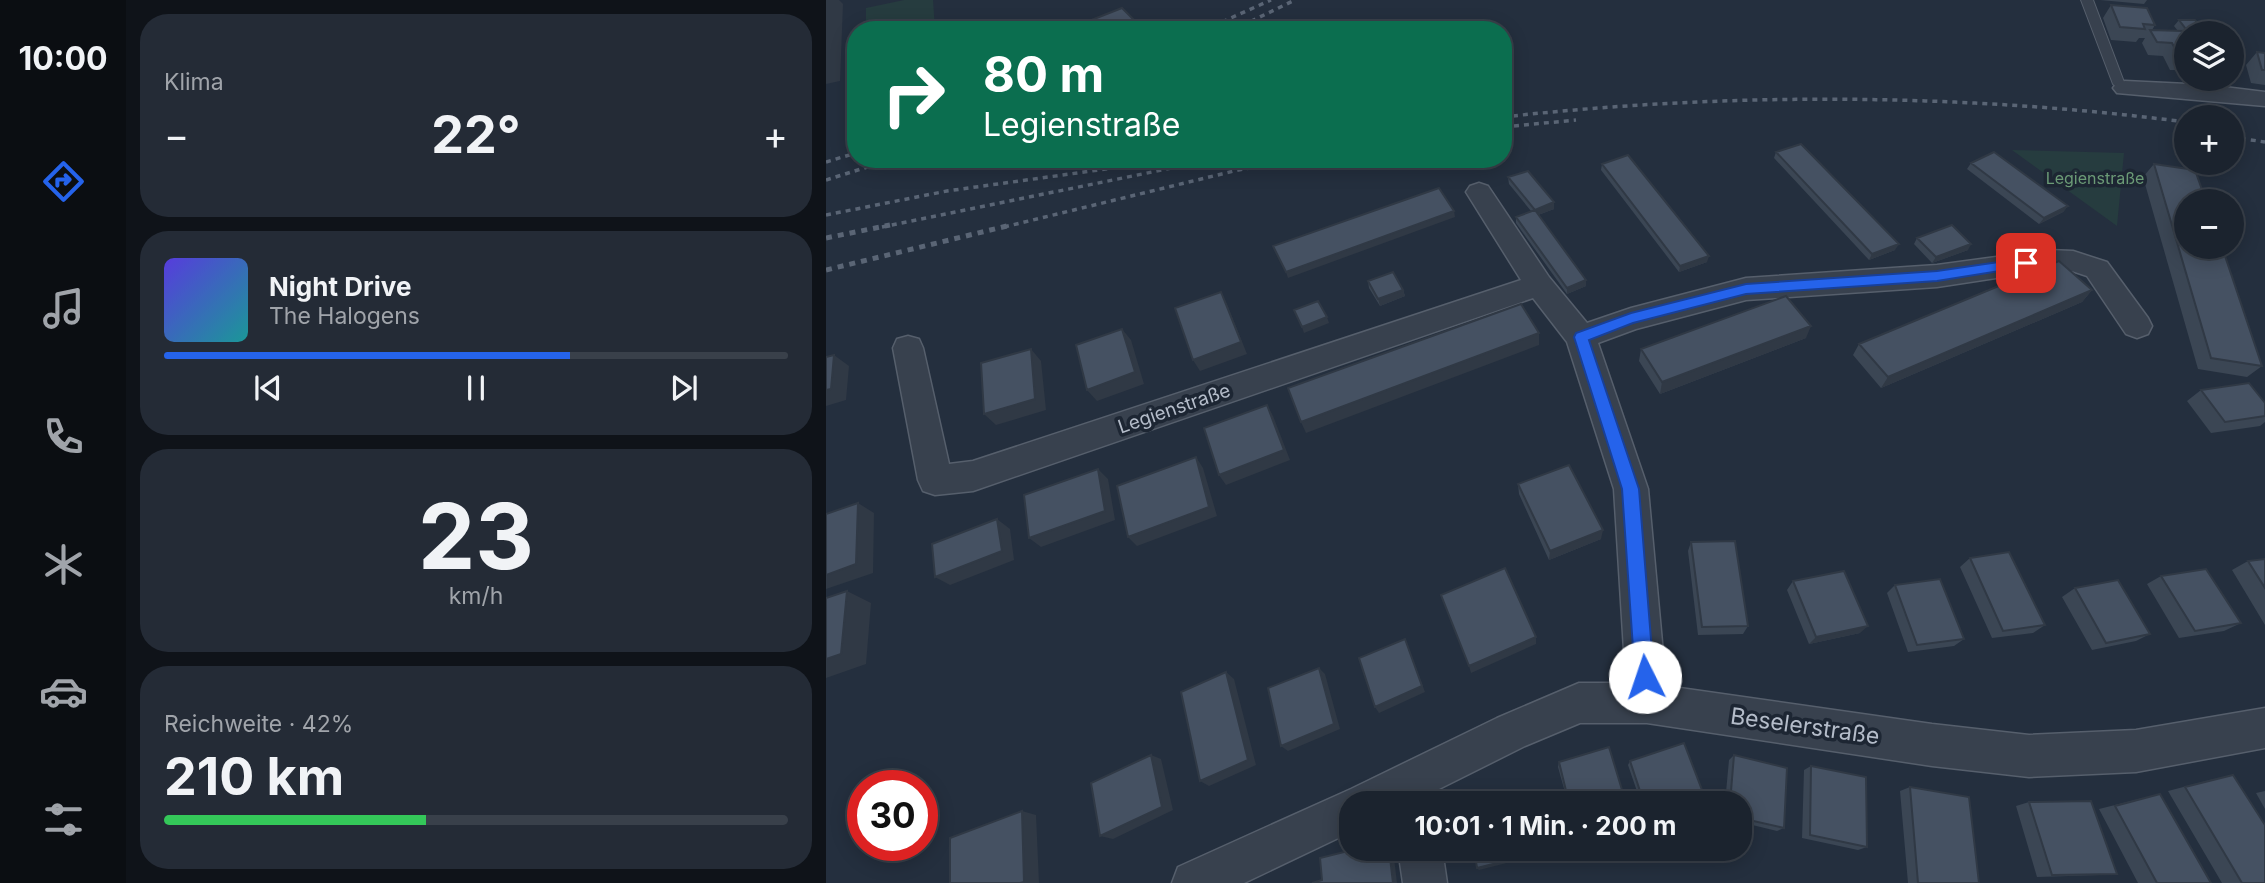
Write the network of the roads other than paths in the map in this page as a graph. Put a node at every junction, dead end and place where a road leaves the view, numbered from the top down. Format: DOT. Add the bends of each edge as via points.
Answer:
graph roads {
  1 [pos="2087,0"];
  2 [pos="2125,88"];
  3 [pos="2265,99"];
  4 [pos="1479,192"];
  5 [pos="1539,285"];
  6 [pos="2137,326"];
  7 [pos="1581,337"];
  8 [pos="908,348"];
  9 [pos="1647,703"];
  10 [pos="2265,727"];
  11 [pos="1415,791"];
  12 [pos="1339,816"];
  13 [pos="1422,861"];
  14 [pos="1194,883"];
  15 [pos="1425,883"];
  1 -- 2 [label="lane" via="2119,83"];
  2 -- 3 [label="street"];
  4 -- 5 [label="street"];
  5 -- 7 [label="street"];
  5 -- 8 [label="street, Legienstraße" via="973,476 935,480"];
  6 -- 7 [label="street" via="2097,269 2073,261 2048,260 1937,276 1746,289"];
  7 -- 9 [label="street" via="1631,489"];
  9 -- 10 [label="street, Beselerstraße" via="2029,756 2136,751"];
  9 -- 11 [label="street, Beselerstraße" via="1579,704 1511,732"];
  12 -- 14 [label="street"];
  13 -- 15 [label="street"];
}
